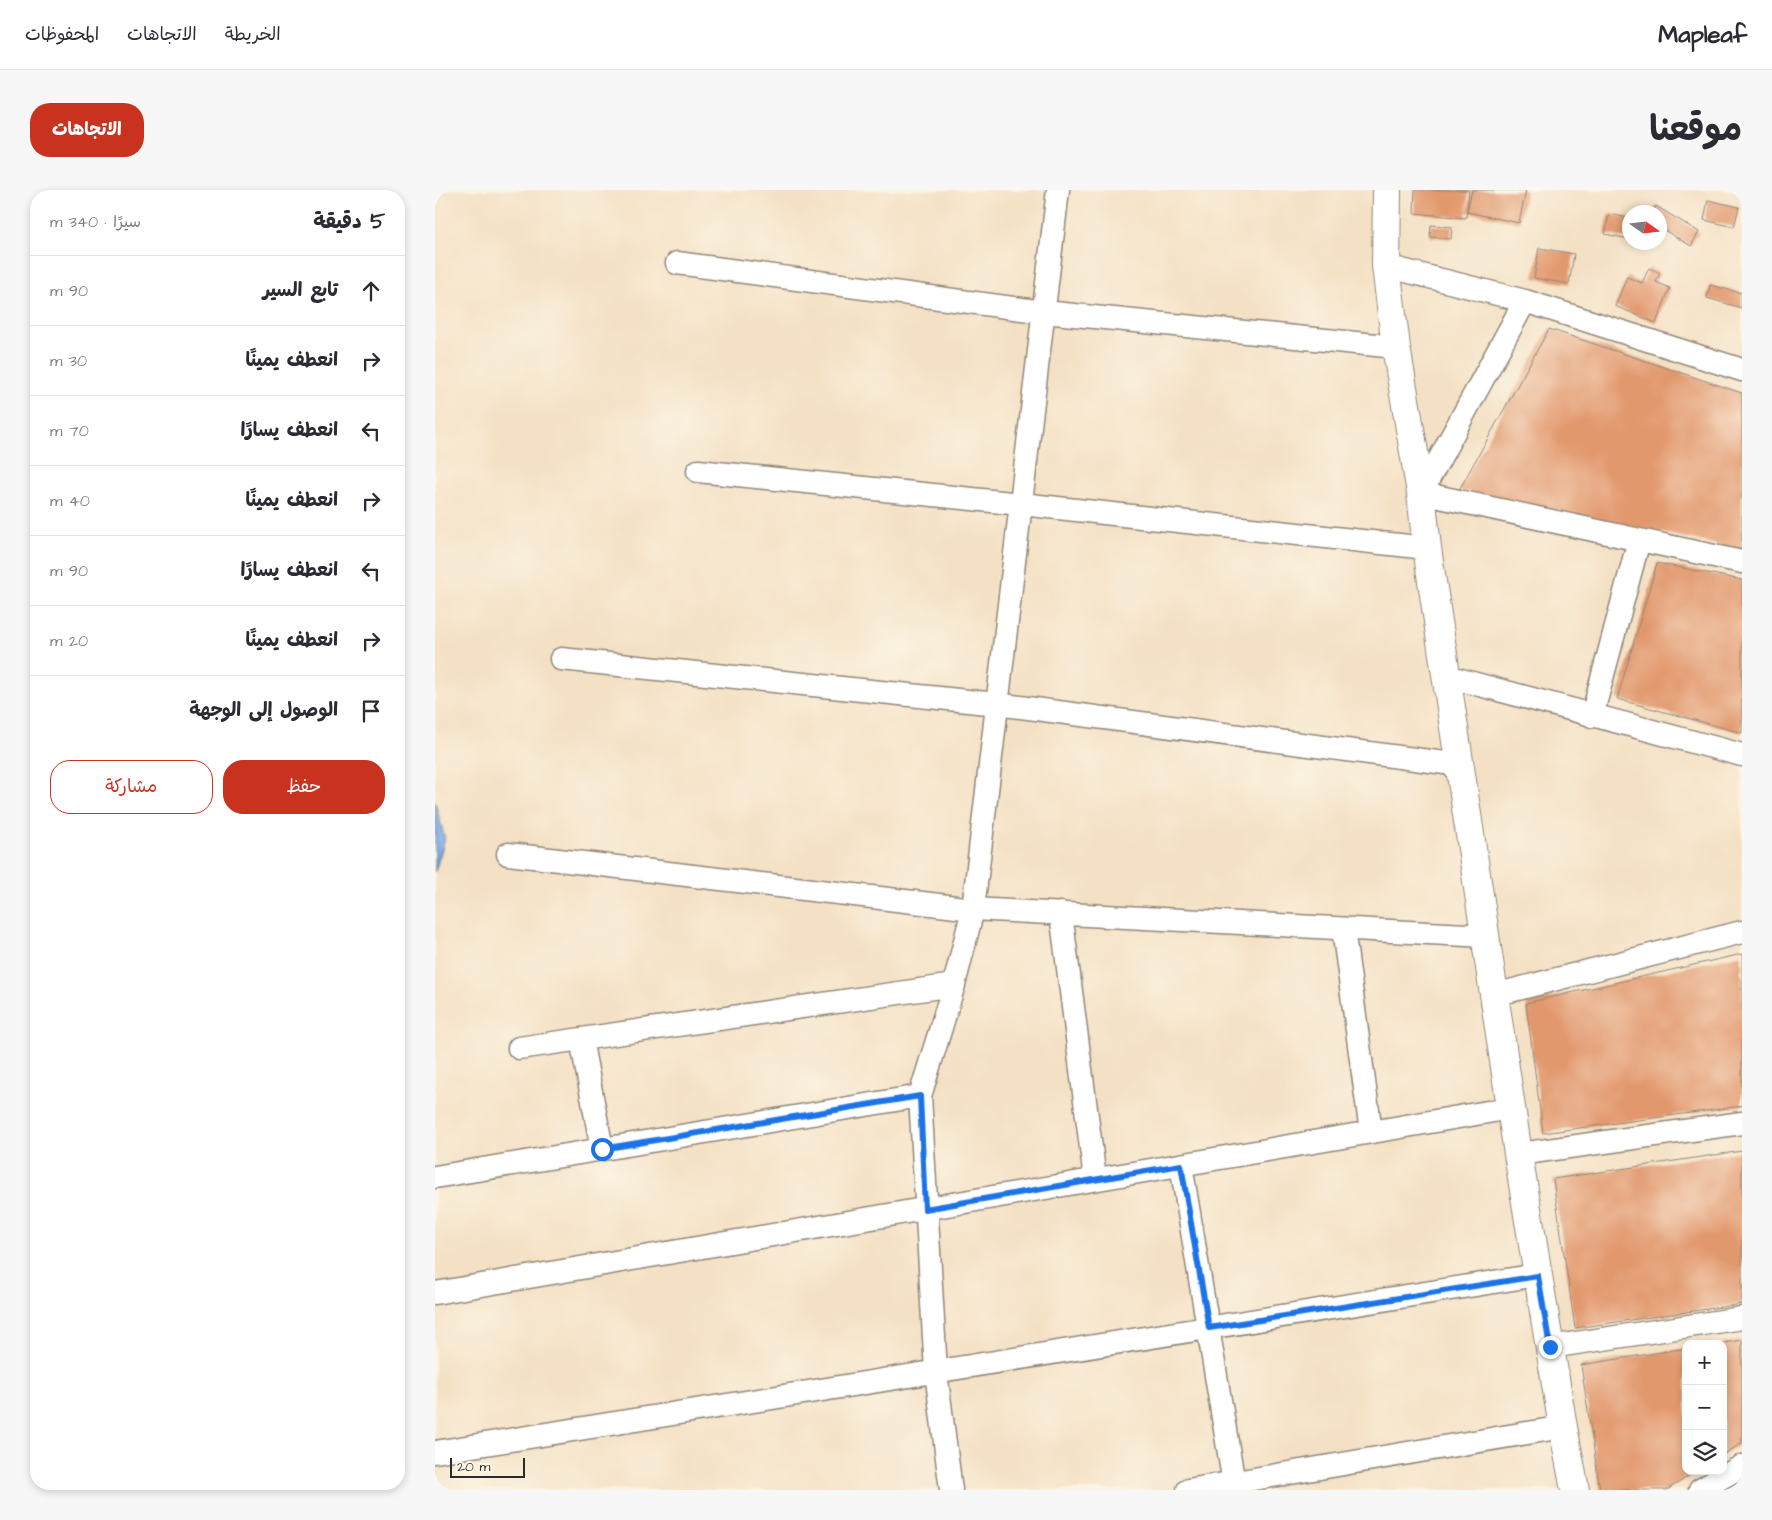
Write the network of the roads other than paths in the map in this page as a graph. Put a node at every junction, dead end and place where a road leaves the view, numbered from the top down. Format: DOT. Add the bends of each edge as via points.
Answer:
graph roads {
  1 [pos="1058,190"];
  2 [pos="1387,190"];
  3 [pos="677,263"];
  4 [pos="1386,266"];
  5 [pos="1525,301"];
  6 [pos="1044,312"];
  7 [pos="1396,347"];
  8 [pos="1742,370"];
  9 [pos="698,471"];
  10 [pos="1421,494"];
  11 [pos="1021,504"];
  12 [pos="1639,540"];
  13 [pos="1427,548"];
  14 [pos="1742,562"];
  15 [pos="561,659"];
  16 [pos="1446,676"];
  17 [pos="997,704"];
  18 [pos="1592,716"];
  19 [pos="1742,755"];
  20 [pos="1460,765"];
  21 [pos="508,854"];
  22 [pos="973,909"];
  23 [pos="1061,913"];
  24 [pos="1343,929"];
  25 [pos="1742,932"];
  26 [pos="1485,936"];
  27 [pos="953,985"];
  28 [pos="1494,995"];
  29 [pos="581,1039"];
  30 [pos="519,1048"];
  31 [pos="920,1096"];
  32 [pos="1511,1108"];
  33 [pos="1742,1123"];
  34 [pos="1371,1132"];
  35 [pos="602,1149"];
  36 [pos="1518,1154"];
  37 [pos="1181,1165"];
  38 [pos="435,1177"];
  39 [pos="1095,1180"];
  40 [pos="925,1209"];
  41 [pos="1538,1276"];
  42 [pos="435,1293"];
  43 [pos="1742,1318"];
  44 [pos="1209,1328"];
  45 [pos="1550,1347"];
  46 [pos="936,1372"];
  47 [pos="1563,1427"];
  48 [pos="435,1452"];
  49 [pos="1742,1466"];
  50 [pos="1235,1486"];
  51 [pos="951,1490"];
  52 [pos="1188,1490"];
  53 [pos="1575,1490"];
  54 [pos="1700,1490"];
  1 -- 6 [label="street"];
  2 -- 4 [label="street"];
  3 -- 6 [label="street"];
  4 -- 5 [label="street"];
  4 -- 7 [label="street"];
  5 -- 8 [label="street"];
  5 -- 10 [label="street"];
  6 -- 7 [label="street"];
  6 -- 11 [label="street"];
  7 -- 10 [label="street"];
  9 -- 11 [label="street"];
  10 -- 12 [label="street"];
  10 -- 13 [label="street"];
  11 -- 13 [label="street"];
  11 -- 17 [label="street"];
  12 -- 14 [label="street"];
  12 -- 18 [label="street"];
  13 -- 16 [label="street"];
  15 -- 17 [label="street"];
  16 -- 18 [label="street"];
  16 -- 20 [label="street"];
  17 -- 20 [label="street"];
  17 -- 22 [label="street"];
  18 -- 19 [label="street"];
  20 -- 26 [label="street"];
  21 -- 22 [label="street"];
  22 -- 23 [label="street"];
  22 -- 27 [label="street"];
  23 -- 24 [label="street"];
  23 -- 39 [label="street"];
  24 -- 26 [label="street"];
  24 -- 34 [label="street"];
  25 -- 28 [label="street"];
  26 -- 28 [label="street"];
  27 -- 29 [label="street"];
  27 -- 31 [label="street"];
  28 -- 32 [label="street"];
  29 -- 30 [label="street"];
  29 -- 35 [label="street"];
  31 -- 35 [label="street"];
  31 -- 40 [label="street"];
  32 -- 34 [label="street"];
  32 -- 36 [label="street"];
  33 -- 36 [label="street"];
  34 -- 37 [label="street"];
  35 -- 38 [label="street"];
  36 -- 41 [label="street"];
  37 -- 39 [label="street"];
  37 -- 44 [label="street"];
  39 -- 40 [label="street"];
  40 -- 42 [label="street"];
  40 -- 46 [label="street"];
  41 -- 44 [label="street"];
  41 -- 45 [label="street"];
  43 -- 45 [label="street"];
  44 -- 46 [label="street"];
  44 -- 50 [label="street"];
  45 -- 47 [label="street"];
  46 -- 48 [label="street"];
  46 -- 51 [label="street"];
  47 -- 50 [label="street"];
  47 -- 53 [label="street"];
  49 -- 54 [label="street"];
  50 -- 52 [label="street"];
}
